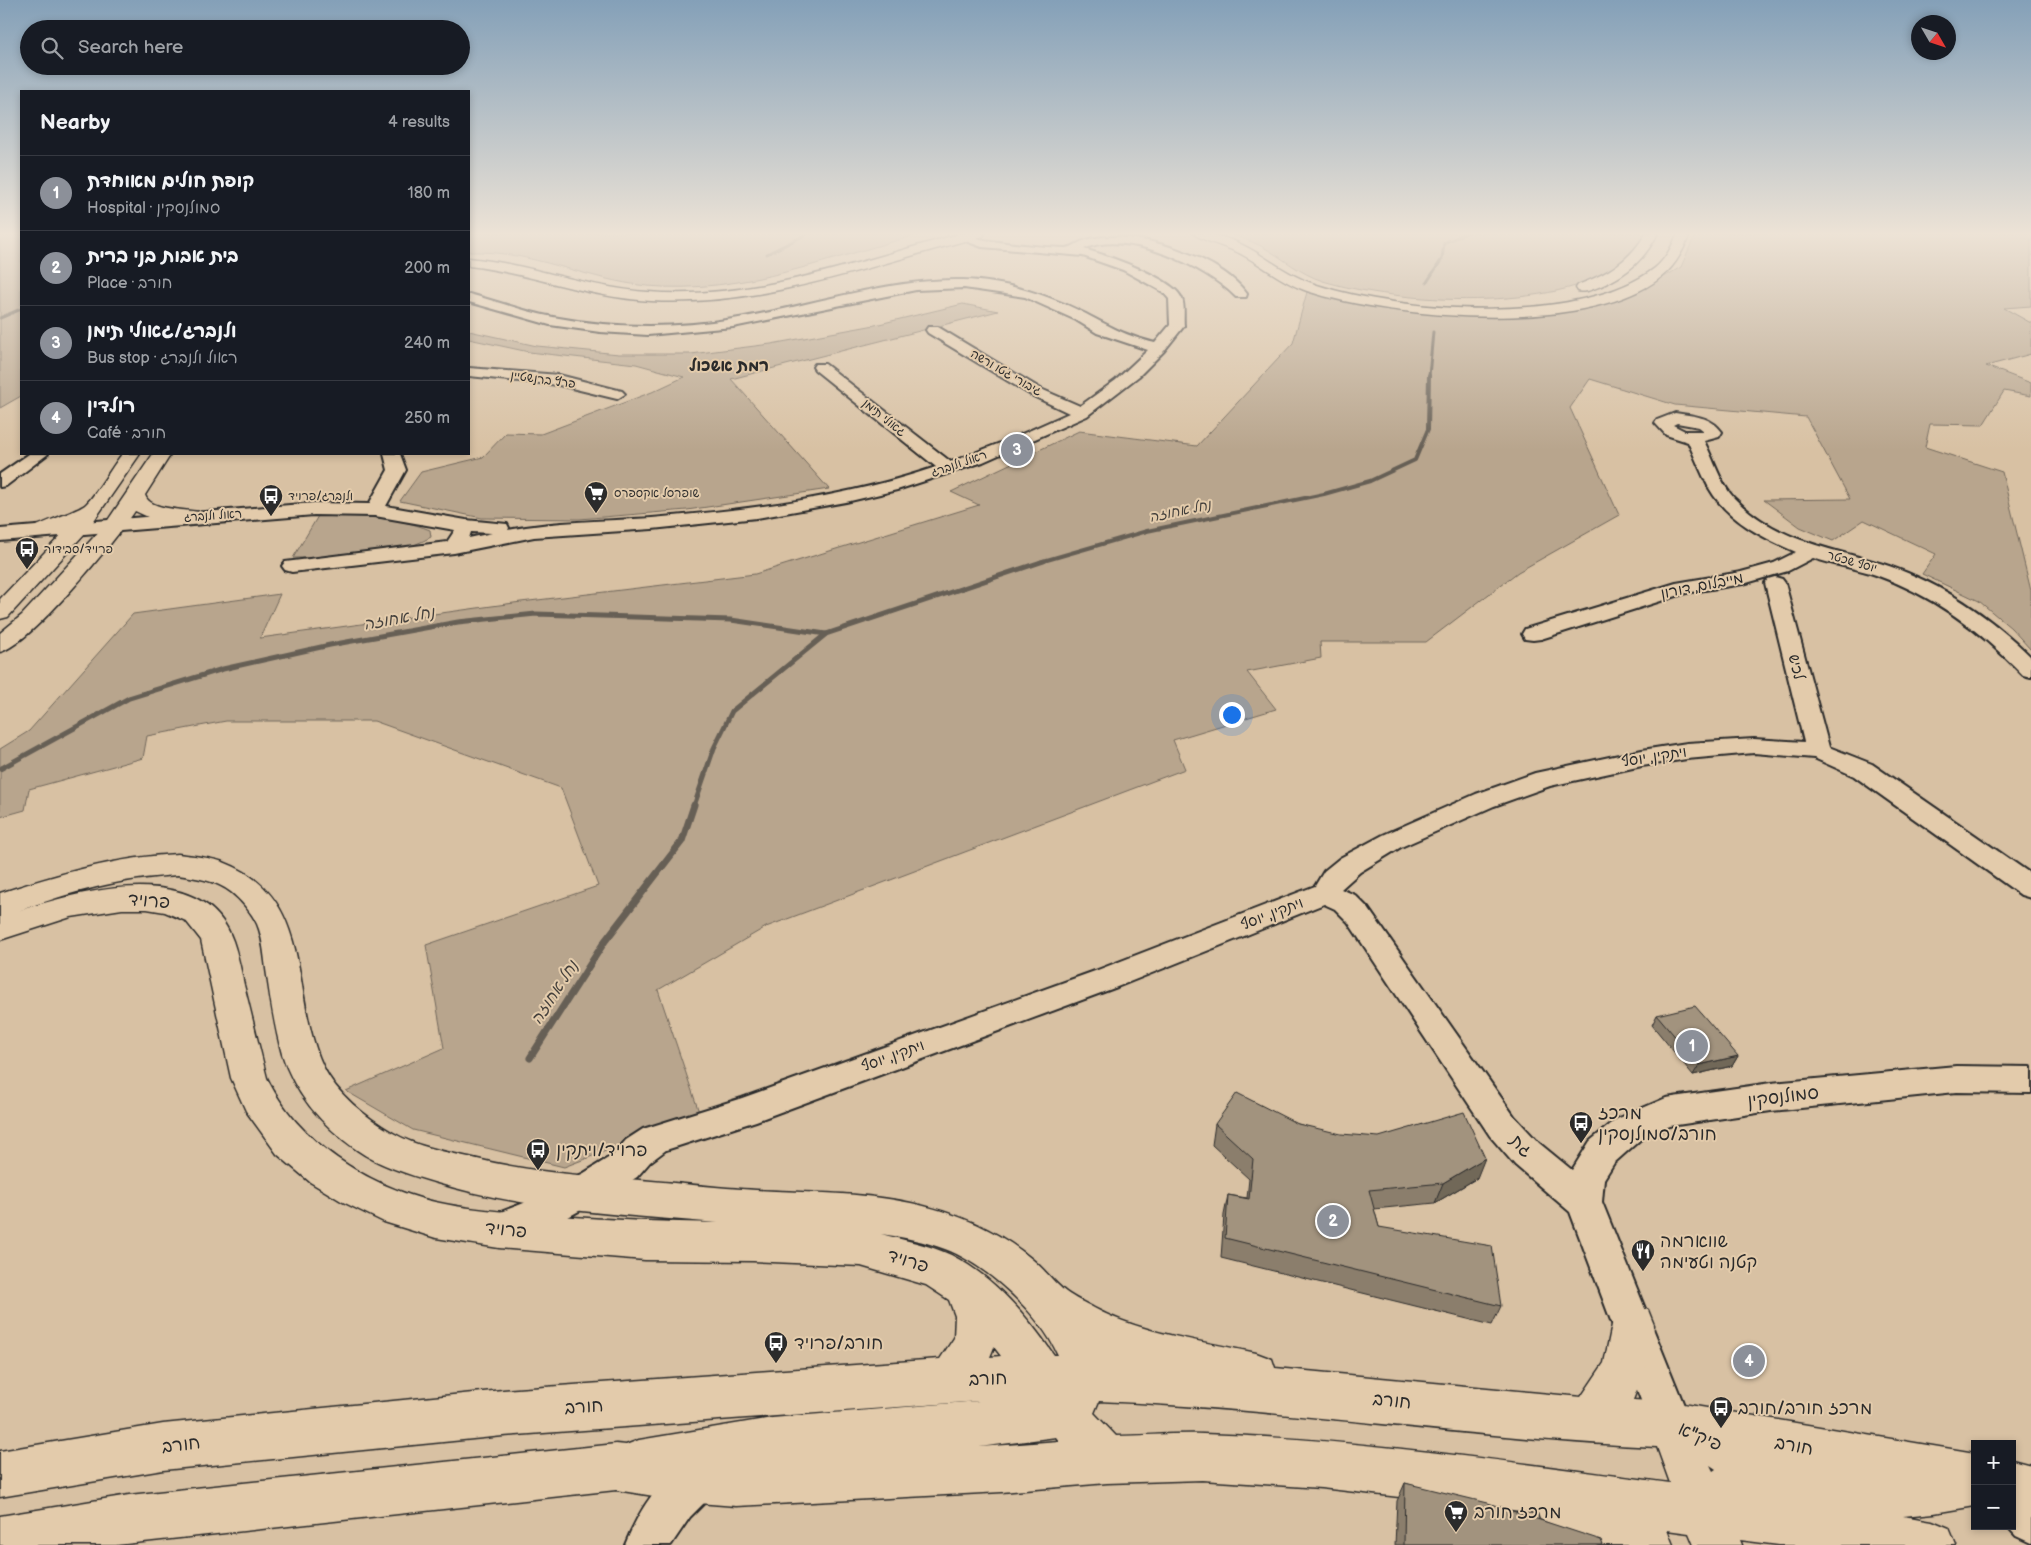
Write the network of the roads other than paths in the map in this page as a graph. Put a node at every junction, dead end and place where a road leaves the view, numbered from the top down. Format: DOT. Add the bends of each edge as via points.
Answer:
graph roads {
  1 [pos="494,305"];
  2 [pos="822,305"];
  3 [pos="1054,305"];
  4 [pos="1176,305"];
  5 [pos="1388,305"];
  6 [pos="1569,305"];
  7 [pos="933,330"];
  8 [pos="1159,348"];
  9 [pos="820,366"];
  10 [pos="470,372"];
  11 [pos="617,394"];
  12 [pos="1081,413"];
  13 [pos="1694,437"];
  14 [pos="39,455"];
  15 [pos="130,455"];
  16 [pos="161,455"];
  17 [pos="392,455"];
  18 [pos="949,469"];
  19 [pos="0,482"];
  20 [pos="135,495"];
  21 [pos="94,506"];
  22 [pos="376,510"];
  23 [pos="197,517"];
  24 [pos="162,520"];
  25 [pos="116,525"];
  26 [pos="466,526"];
  27 [pos="79,528"];
  28 [pos="545,530"];
  29 [pos="40,531"];
  30 [pos="0,535"];
  31 [pos="102,542"];
  32 [pos="454,546"];
  33 [pos="1812,551"];
  34 [pos="292,566"];
  35 [pos="1775,583"];
  36 [pos="0,612"];
  37 [pos="1532,634"];
  38 [pos="0,645"];
  39 [pos="2031,670"];
  40 [pos="1818,751"];
  41 [pos="2031,888"];
  42 [pos="1325,893"];
  43 [pos="0,905"];
  44 [pos="0,928"];
  45 [pos="2031,1080"];
  46 [pos="580,1194"];
  47 [pos="1584,1202"];
  48 [pos="499,1230"];
  49 [pos="961,1284"];
  50 [pos="1043,1297"];
  51 [pos="1633,1325"];
  52 [pos="951,1380"];
  53 [pos="1064,1389"];
  54 [pos="1332,1395"];
  55 [pos="1590,1421"];
  56 [pos="1671,1424"];
  57 [pos="1107,1460"];
  58 [pos="616,1467"];
  59 [pos="0,1474"];
  60 [pos="1971,1476"];
  61 [pos="1766,1477"];
  62 [pos="698,1479"];
  63 [pos="1971,1485"];
  64 [pos="2016,1485"];
  65 [pos="1513,1486"];
  66 [pos="2031,1488"];
  67 [pos="2016,1504"];
  68 [pos="2031,1521"];
  69 [pos="1712,1528"];
  70 [pos="1807,1534"];
  71 [pos="0,1540"];
  72 [pos="1876,1540"];
  73 [pos="647,1545"];
  74 [pos="1649,1545"];
  75 [pos="1932,1545"];
  1 -- 2 [label="street" via="550,321 600,328 658,330 733,323"];
  3 -- 8 [label="street" via="1102,330"];
  4 -- 8 [label="street, ראול ולנברג" via="1177,326"];
  5 -- 6 [label="main road" via="1485,312"];
  7 -- 12 [label="street, גיבורי גטו ורשה" via="1036,392"];
  8 -- 12 [label="street, ראול ולנברג" via="1106,396"];
  9 -- 18 [label="street, גאולי תימן"];
  10 -- 11 [label="street, פרץ ברנשטיין" via="559,380"];
  12 -- 18 [label="street, ראול ולנברג" via="996,452"];
  13 -- 33 [label="street, יוסף שכטר" via="1729,502 1761,527"];
  14 -- 19 [label="street"];
  15 -- 21 [label="main road"];
  16 -- 20 [label="main road"];
  17 -- 22 [label="street" via="397,470"];
  18 -- 28 [label="street, ראול ולנברג" via="881,489 808,504 668,522"];
  20 -- 23 [label="main road" via="137,503 148,511"];
  20 -- 25 [label="main road"];
  21 -- 27 [label="main road"];
  21 -- 29 [label="main road" via="66,523"];
  22 -- 23 [label="street, ראול ולנברג" via="314,509"];
  22 -- 26 [label="street, ראול ולנברג"];
  23 -- 24 [label="street, ראול ולנברג"];
  24 -- 25 [label="street, ראול ולנברג"];
  24 -- 31 [label="main road"];
  25 -- 27 [label="street, ראול ולנברג"];
  25 -- 31 [label="main road"];
  26 -- 28 [label="street, ראול ולנברג"];
  26 -- 32 [label="street"];
  27 -- 29 [label="street, ראול ולנברג"];
  27 -- 36 [label="main road"];
  28 -- 32 [label="street, ראול ולנברג"];
  29 -- 30 [label="street, ראול ולנברג"];
  31 -- 38 [label="main road" via="30,620"];
  32 -- 34 [label="street, ראול ולנברג"];
  33 -- 37 [label="street, מייבלום, דורון" via="1782,567 1743,578 1683,587"];
  33 -- 39 [label="street, יוסף שכטר" via="1890,573 1942,598 1986,626"];
  35 -- 40 [label="street, לכיש"];
  40 -- 41 [label="street, ויתקין, יוסף" via="1864,770"];
  40 -- 42 [label="street, ויתקין, יוסף" via="1754,746 1687,751 1544,779 1485,800 1392,841 1350,865 1334,878"];
  42 -- 46 [label="street, ויתקין, יוסף" via="1106,978 744,1111 655,1140 638,1150 625,1166"];
  42 -- 47 [label="street, גת" via="1346,902 1358,914 1502,1126 1527,1154"];
  43 -- 46 [label="main road, פרויד" via="63,883 143,865 178,864 232,876 250,889 275,928 299,1052 314,1085 330,1107 387,1149 492,1180"];
  44 -- 48 [label="main road, פרויד" via="64,907 109,899 146,898 175,902 194,912 209,926 217,940 248,1078 271,1119 290,1142 324,1170 357,1190 398,1208 436,1220"];
  45 -- 47 [label="street, סמולנסקין" via="1956,1079 1666,1112 1628,1129 1602,1152 1587,1176"];
  46 -- 48 [label="street, ויתקין, יוסף"];
  46 -- 50 [label="main road, פרויד" via="758,1208 829,1210 888,1217 954,1233 996,1256"];
  47 -- 51 [label="street, גת"];
  48 -- 49 [label="main road, פרויד" via="646,1241 861,1247 936,1269"];
  49 -- 52 [label="main road" via="976,1313 976,1338 964,1364"];
  49 -- 53 [label="main road, פרויד"];
  50 -- 53 [label="main road, פרויד" via="1074,1339 1081,1361"];
  50 -- 54 [label="main road" via="1077,1322 1116,1340"];
  51 -- 55 [label="main road" via="1632,1346 1620,1383"];
  51 -- 56 [label="street, גת"];
  52 -- 53 [label="main road, חורב"];
  52 -- 59 [label="main road, חורב" via="503,1413 333,1429 163,1447"];
  53 -- 54 [label="main road, חורב" via="1171,1382"];
  53 -- 57 [label="main road, פרויד" via="1081,1434"];
  53 -- 58 [label="main road" via="1003,1422 772,1441"];
  54 -- 55 [label="main road, חורב"];
  55 -- 56 [label="main road, חורב"];
  56 -- 60 [label="main road, חורב"];
  56 -- 61 [label="main road, פיק\"א" via="1730,1451"];
  56 -- 69 [label="main road, פיק\"א"];
  57 -- 62 [label="main road" via="1002,1469 746,1481"];
  57 -- 65 [label="main road" via="1222,1458 1321,1465"];
  58 -- 62 [label="main road"];
  58 -- 71 [label="main road" via="129,1519"];
  61 -- 63 [label="main road" via="1827,1488 1873,1491 1914,1492"];
  61 -- 69 [label="main road" via="1745,1481 1714,1498"];
  61 -- 70 [label="main road, פיק\"א"];
  62 -- 73 [label="street" via="663,1514"];
  64 -- 66 [label="main road"];
  65 -- 69 [label="main road"];
  65 -- 74 [label="main road" via="1599,1518"];
  67 -- 68 [label="street"];
  69 -- 70 [label="main road"];
  70 -- 72 [label="main road"];
  72 -- 75 [label="main road"];
}
